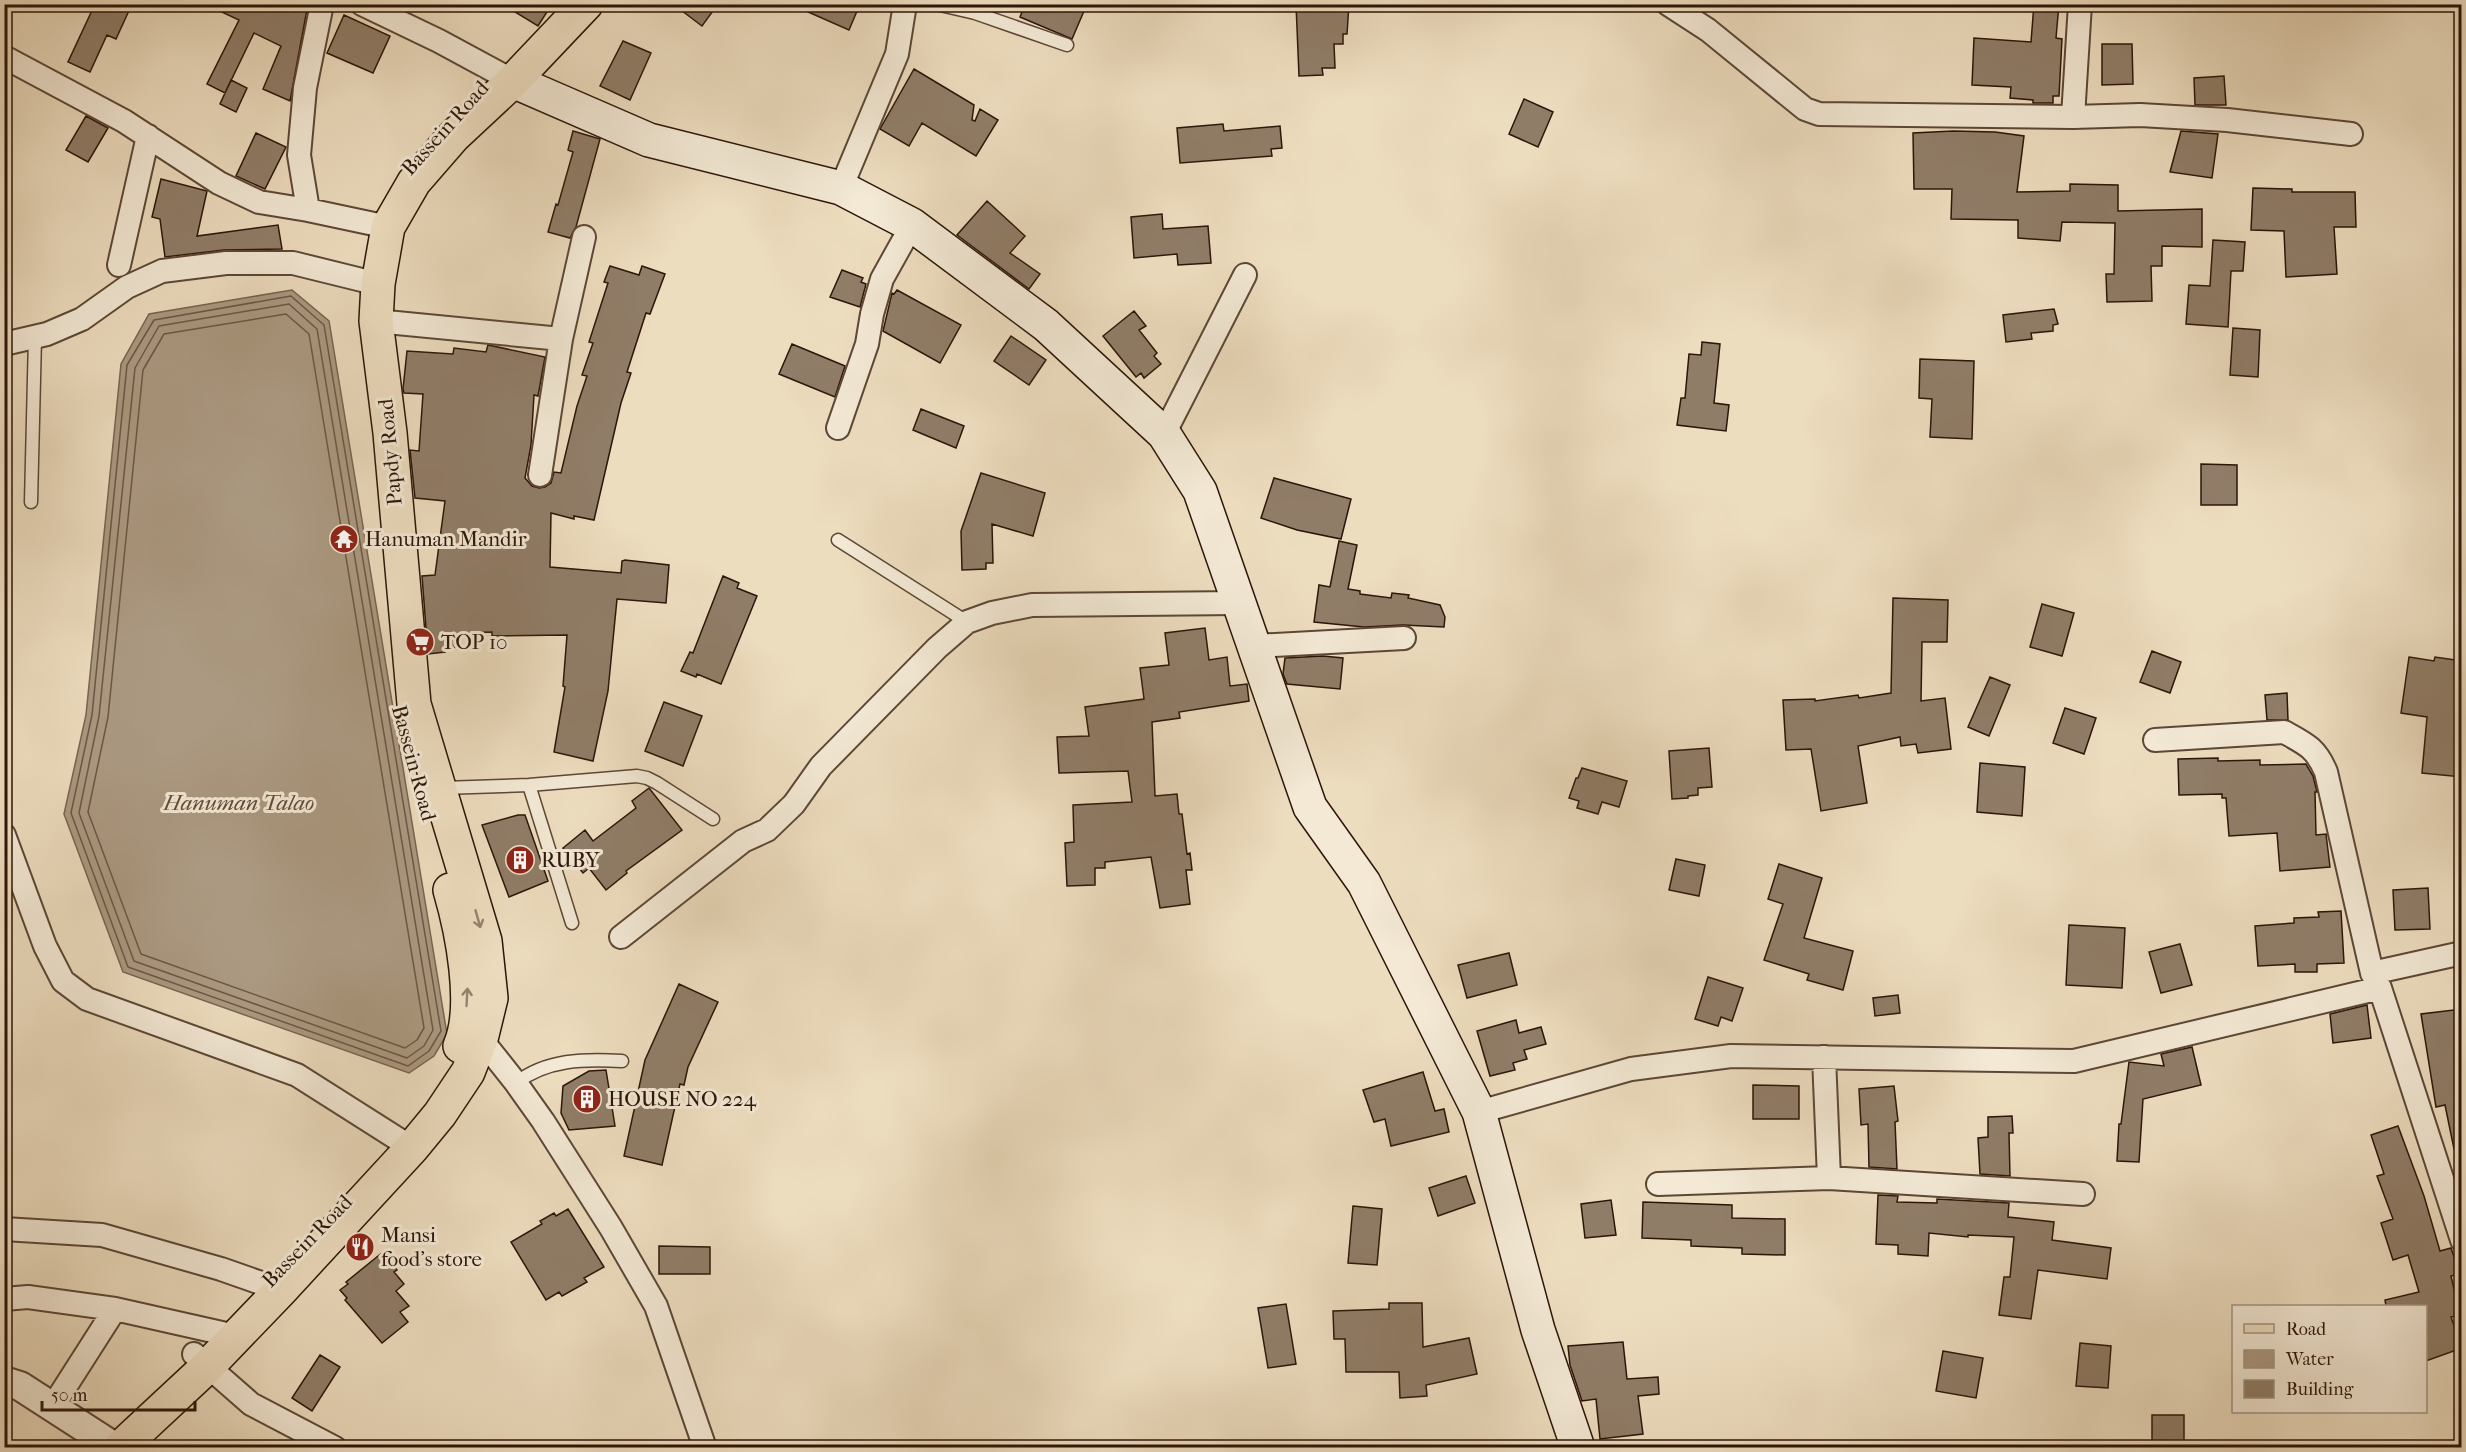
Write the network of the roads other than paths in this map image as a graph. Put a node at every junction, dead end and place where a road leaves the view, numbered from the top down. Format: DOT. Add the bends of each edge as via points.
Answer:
graph roads {
  1 [pos="322,4"];
  2 [pos="362,4"];
  3 [pos="561,4"];
  4 [pos="586,4"];
  5 [pos="905,4"];
  6 [pos="936,4"];
  7 [pos="1668,4"];
  8 [pos="2080,4"];
  9 [pos="1068,45"];
  10 [pos="4,57"];
  11 [pos="504,76"];
  12 [pos="2073,117"];
  13 [pos="2351,134"];
  14 [pos="148,136"];
  15 [pos="841,188"];
  16 [pos="308,210"];
  17 [pos="380,225"];
  18 [pos="912,225"];
  19 [pos="584,237"];
  20 [pos="119,265"];
  21 [pos="1245,275"];
  22 [pos="369,281"];
  23 [pos="376,321"];
  24 [pos="34,337"];
  25 [pos="561,339"];
  26 [pos="4,344"];
  27 [pos="838,428"];
  28 [pos="1164,434"];
  29 [pos="540,475"];
  30 [pos="31,502"];
  31 [pos="838,540"];
  32 [pos="1239,603"];
  33 [pos="967,622"];
  34 [pos="1404,638"];
  35 [pos="1254,646"];
  36 [pos="2155,740"];
  37 [pos="529,785"];
  38 [pos="440,788"];
  39 [pos="713,819"];
  40 [pos="4,835"];
  41 [pos="572,923"];
  42 [pos="621,937"];
  43 [pos="2462,953"];
  44 [pos="2376,980"];
  45 [pos="473,1036"];
  46 [pos="1824,1057"];
  47 [pos="622,1061"];
  48 [pos="516,1083"];
  49 [pos="1479,1112"];
  50 [pos="406,1144"];
  51 [pos="1829,1178"];
  52 [pos="1658,1184"];
  53 [pos="2082,1194"];
  54 [pos="4,1229"];
  55 [pos="2461,1235"];
  56 [pos="273,1287"];
  57 [pos="4,1299"];
  58 [pos="115,1309"];
  59 [pos="226,1334"];
  60 [pos="200,1360"];
  61 [pos="4,1381"];
  62 [pos="53,1406"];
  63 [pos="109,1446"];
  64 [pos="335,1448"];
  65 [pos="705,1448"];
  66 [pos="1578,1448"];
  1 -- 16 [label="street" via="305,88 299,155"];
  2 -- 11 [label="street"];
  3 -- 11 [label="main road, Bassein Road"];
  4 -- 11 [label="main road"];
  5 -- 15 [label="street" via="897,54"];
  6 -- 9 [label="lane"];
  7 -- 12 [label="street" via="1708,30 1805,109 1819,114"];
  8 -- 12 [label="street"];
  10 -- 14 [label="street"];
  11 -- 15 [label="main road" via="649,140"];
  11 -- 17 [label="main road, Papdy Road"];
  12 -- 13 [label="street" via="2140,115 2227,120"];
  14 -- 16 [label="street" via="219,183 260,202"];
  14 -- 20 [label="street"];
  15 -- 18 [label="main road"];
  16 -- 17 [label="street"];
  17 -- 22 [label="main road, Papdy Road"];
  18 -- 27 [label="street" via="882,279 867,344"];
  18 -- 28 [label="main road" via="1047,326"];
  19 -- 25 [label="street"];
  21 -- 28 [label="street"];
  22 -- 23 [label="main road, Papdy Road"];
  22 -- 24 [label="street" via="293,263 226,263 162,271 127,287 82,319"];
  45 -- 22 [label="main road, Bassein Road, one-way" via="468,982 452,897 395,690 359,319"];
  23 -- 25 [label="street"];
  23 -- 38 [label="main road, Papdy Road" via="414,704"];
  24 -- 26 [label="street"];
  24 -- 30 [label="lane"];
  25 -- 29 [label="street"];
  28 -- 32 [label="main road" via="1200,491"];
  31 -- 33 [label="lane"];
  32 -- 33 [label="street" via="1032,605"];
  32 -- 35 [label="main road"];
  33 -- 42 [label="street" via="821,766 794,804 767,830 742,841"];
  34 -- 35 [label="street"];
  35 -- 49 [label="main road" via="1310,807 1364,883"];
  36 -- 44 [label="street" via="2284,732 2318,755 2326,772"];
  37 -- 38 [label="lane"];
  37 -- 39 [label="lane" via="647,777"];
  37 -- 41 [label="lane"];
  38 -- 45 [label="main road, Papdy Road, one-way" via="484,941 491,999"];
  40 -- 50 [label="street" via="45,945 63,981 87,999 297,1075"];
  43 -- 44 [label="street"];
  44 -- 46 [label="street" via="2074,1061"];
  44 -- 55 [label="street"];
  45 -- 48 [label="street"];
  45 -- 50 [label="main road, Bassein Road" via="468,1072 440,1114"];
  46 -- 49 [label="street" via="1731,1056 1631,1070"];
  46 -- 51 [label="street"];
  47 -- 48 [label="lane" via="579,1059 531,1072"];
  48 -- 65 [label="street" via="611,1228 656,1306"];
  49 -- 66 [label="main road" via="1538,1330"];
  50 -- 56 [label="main road, Bassein Road" via="351,1196"];
  51 -- 52 [label="street"];
  51 -- 53 [label="street"];
  54 -- 56 [label="street" via="102,1235"];
  56 -- 59 [label="main road, Bassein Road"];
  57 -- 58 [label="street" via="28,1297"];
  58 -- 59 [label="street"];
  58 -- 62 [label="street"];
  59 -- 60 [label="main road, Bassein Road"];
  60 -- 63 [label="main road, Bassein Road"];
  60 -- 64 [label="street" via="251,1404"];
  61 -- 62 [label="street"];
  62 -- 63 [label="street"];
}
